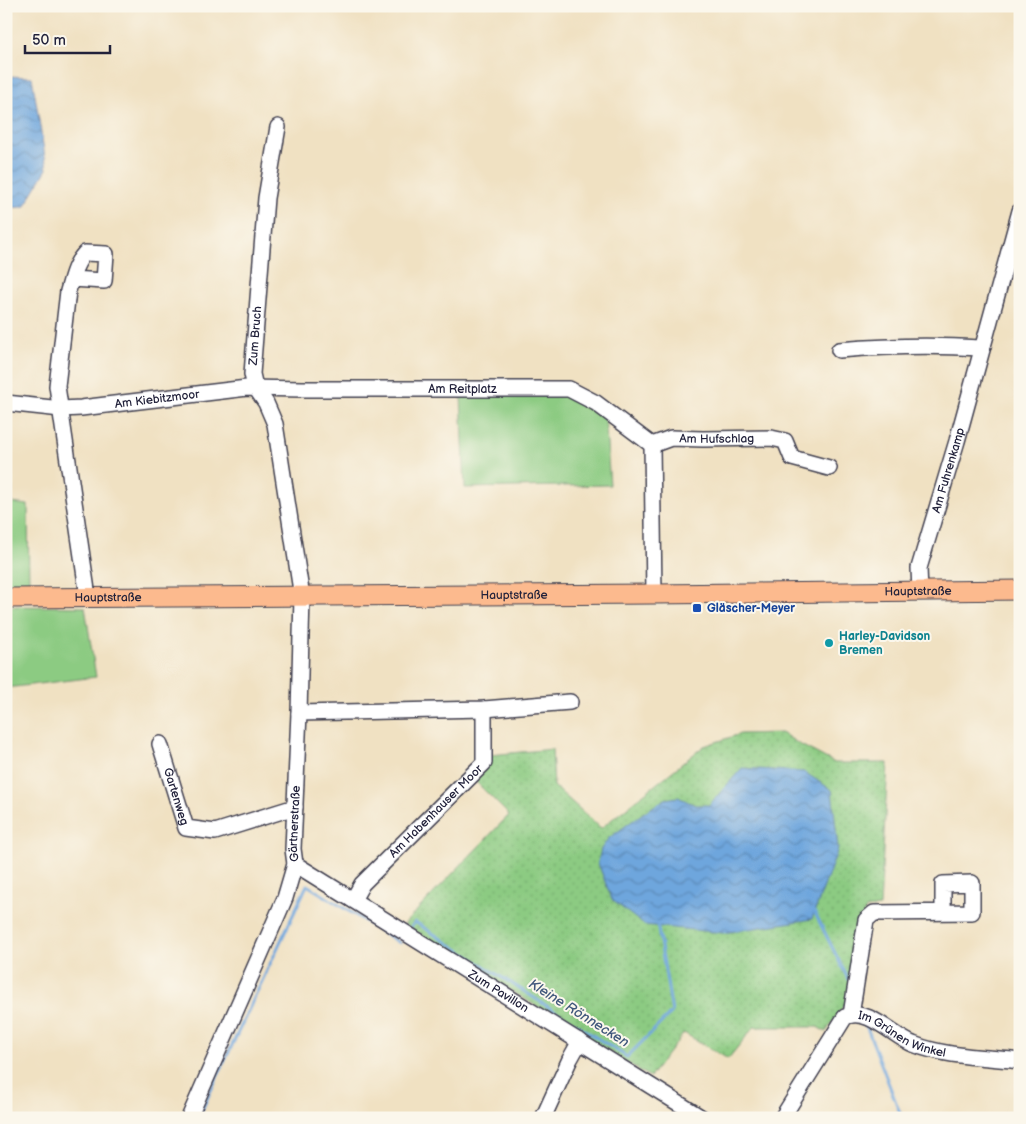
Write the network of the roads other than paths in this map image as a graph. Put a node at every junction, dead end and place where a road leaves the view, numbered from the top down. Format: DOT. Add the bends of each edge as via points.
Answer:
graph roads {
  1 [pos="278,127"];
  2 [pos="1020,211"];
  3 [pos="72,278"];
  4 [pos="981,348"];
  5 [pos="839,350"];
  6 [pos="255,387"];
  7 [pos="6,403"];
  8 [pos="61,409"];
  9 [pos="652,444"];
  10 [pos="829,468"];
  11 [pos="1020,590"];
  12 [pos="920,592"];
  13 [pos="654,594"];
  14 [pos="302,596"];
  15 [pos="88,597"];
  16 [pos="6,598"];
  17 [pos="570,702"];
  18 [pos="484,709"];
  19 [pos="299,713"];
  20 [pos="160,744"];
  21 [pos="295,807"];
  22 [pos="295,864"];
  23 [pos="353,900"];
  24 [pos="943,912"];
  25 [pos="851,1014"];
  26 [pos="580,1041"];
  27 [pos="1020,1061"];
  28 [pos="189,1118"];
  29 [pos="543,1118"];
  30 [pos="702,1118"];
  31 [pos="782,1118"];
  1 -- 6 [label="street, Zum Bruch" via="266,198 252,374"];
  2 -- 4 [label="street, Am Fuhrenkamp"];
  3 -- 8 [label="street" via="57,386"];
  4 -- 5 [label="street" via="900,346"];
  4 -- 12 [label="street, Am Fuhrenkamp" via="919,568"];
  6 -- 8 [label="street, Am Kiebitzmoor"];
  6 -- 9 [label="street, Am Reitplatz" via="302,390 569,389 596,402"];
  6 -- 14 [label="street, Zum Bruch" via="275,424"];
  7 -- 8 [label="street, Am Kiebitzmoor"];
  8 -- 15 [label="street"];
  9 -- 10 [label="street, Am Hufschlag" via="671,438 771,438 785,441 792,458"];
  9 -- 13 [label="street"];
  11 -- 12 [label="main road, Hauptstraße"];
  12 -- 13 [label="main road, Hauptstraße"];
  13 -- 14 [label="main road, Hauptstraße"];
  14 -- 15 [label="main road, Hauptstraße"];
  14 -- 19 [label="street, Gärtnerstraße"];
  15 -- 16 [label="main road, Hauptstraße"];
  17 -- 18 [label="street"];
  18 -- 19 [label="street"];
  18 -- 23 [label="street, Am Habenhauser Moor" via="484,763 362,884"];
  19 -- 21 [label="street, Gärtnerstraße"];
  20 -- 21 [label="street, Gartenweg" via="186,828 215,832"];
  21 -- 22 [label="street, Gärtnerstraße"];
  22 -- 23 [label="street, Zum Pavillon"];
  22 -- 28 [label="street, Gärtnerstraße" via="285,898"];
  23 -- 26 [label="street, Zum Pavillon"];
  24 -- 25 [label="street" via="874,913 866,920"];
  25 -- 27 [label="street, Im Grünen Winkel" via="863,1015 912,1044 940,1052"];
  25 -- 31 [label="street, Im Grünen Winkel" via="845,1017"];
  26 -- 29 [label="street"];
  26 -- 30 [label="street, Zum Pavillon"];
}
